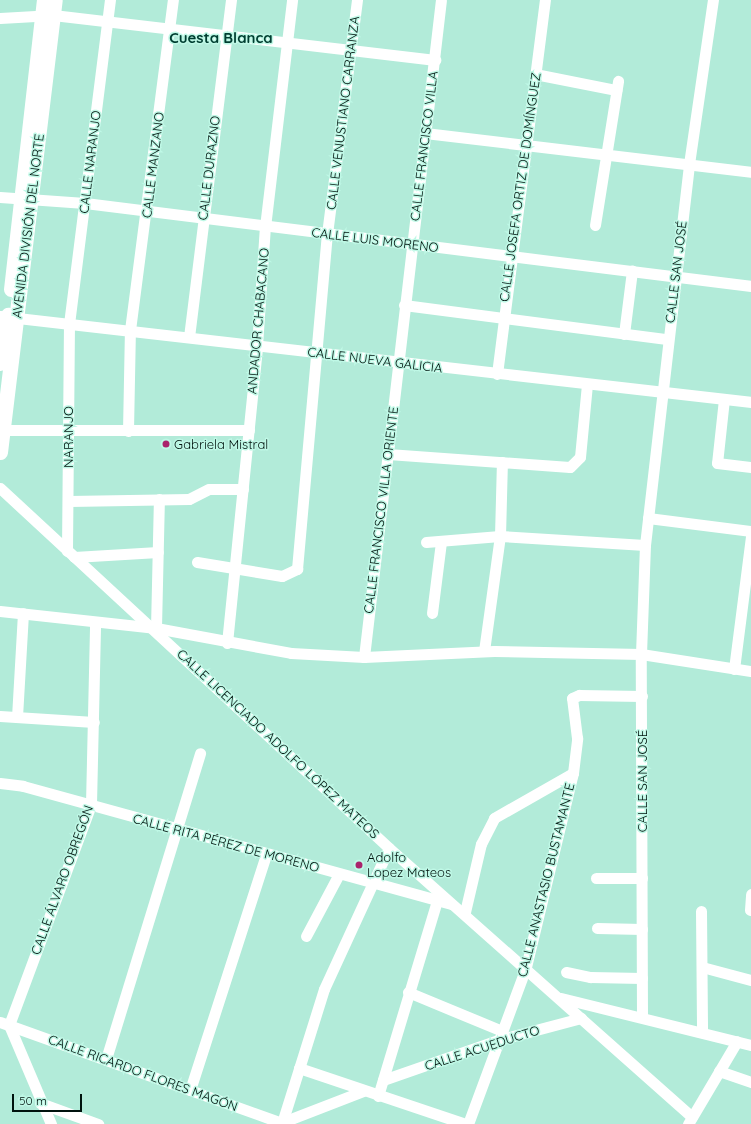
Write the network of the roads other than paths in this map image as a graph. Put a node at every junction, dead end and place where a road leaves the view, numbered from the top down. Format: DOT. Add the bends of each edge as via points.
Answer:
graph roads {
  1 [pos="44,0"];
  2 [pos="55,0"];
  3 [pos="110,0"];
  4 [pos="173,0"];
  5 [pos="231,0"];
  6 [pos="292,0"];
  7 [pos="357,0"];
  8 [pos="441,0"];
  9 [pos="545,0"];
  10 [pos="713,0"];
  11 [pos="48,15"];
  12 [pos="0,18"];
  13 [pos="107,21"];
  14 [pos="170,29"];
  15 [pos="226,35"];
  16 [pos="286,42"];
  17 [pos="352,50"];
  18 [pos="435,60"];
  19 [pos="536,74"];
  20 [pos="425,133"];
  21 [pos="526,143"];
  22 [pos="606,154"];
  23 [pos="689,164"];
  24 [pos="751,172"];
  25 [pos="0,197"];
  26 [pos="26,197"];
  27 [pos="85,203"];
  28 [pos="148,211"];
  29 [pos="203,218"];
  30 [pos="595,225"];
  31 [pos="265,227"];
  32 [pos="327,234"];
  33 [pos="412,245"];
  34 [pos="511,257"];
  35 [pos="632,271"];
  36 [pos="677,276"];
  37 [pos="751,286"];
  38 [pos="404,305"];
  39 [pos="8,317"];
  40 [pos="502,318"];
  41 [pos="69,324"];
  42 [pos="130,330"];
  43 [pos="624,334"];
  44 [pos="189,337"];
  45 [pos="667,339"];
  46 [pos="257,346"];
  47 [pos="316,353"];
  48 [pos="0,363"];
  49 [pos="398,363"];
  50 [pos="497,374"];
  51 [pos="5,382"];
  52 [pos="587,384"];
  53 [pos="660,392"];
  54 [pos="724,399"];
  55 [pos="751,402"];
  56 [pos="4,430"];
  57 [pos="249,430"];
  58 [pos="67,431"];
  59 [pos="128,431"];
  60 [pos="0,452"];
  61 [pos="388,454"];
  62 [pos="502,462"];
  63 [pos="751,467"];
  64 [pos="0,488"];
  65 [pos="243,489"];
  66 [pos="159,499"];
  67 [pos="69,501"];
  68 [pos="648,518"];
  69 [pos="751,531"];
  70 [pos="500,536"];
  71 [pos="751,536"];
  72 [pos="426,542"];
  73 [pos="441,542"];
  74 [pos="645,545"];
  75 [pos="158,552"];
  76 [pos="71,554"];
  77 [pos="197,562"];
  78 [pos="236,567"];
  79 [pos="0,611"];
  80 [pos="23,613"];
  81 [pos="432,613"];
  82 [pos="746,615"];
  83 [pos="95,623"];
  84 [pos="156,628"];
  85 [pos="227,643"];
  86 [pos="484,651"];
  87 [pos="641,654"];
  88 [pos="364,657"];
  89 [pos="734,669"];
  90 [pos="751,671"];
  91 [pos="642,696"];
  92 [pos="0,716"];
  93 [pos="17,717"];
  94 [pos="94,722"];
  95 [pos="200,753"];
  96 [pos="573,773"];
  97 [pos="0,784"];
  98 [pos="91,804"];
  99 [pos="177,831"];
  100 [pos="390,848"];
  101 [pos="266,854"];
  102 [pos="339,874"];
  103 [pos="596,878"];
  104 [pos="642,878"];
  105 [pos="371,883"];
  106 [pos="751,894"];
  107 [pos="437,900"];
  108 [pos="453,904"];
  109 [pos="750,910"];
  110 [pos="701,911"];
  111 [pos="465,912"];
  112 [pos="597,928"];
  113 [pos="642,929"];
  114 [pos="306,936"];
  115 [pos="702,966"];
  116 [pos="526,968"];
  117 [pos="566,972"];
  118 [pos="642,978"];
  119 [pos="751,980"];
  120 [pos="408,992"];
  121 [pos="558,997"];
  122 [pos="581,1018"];
  123 [pos="642,1018"];
  124 [pos="5,1023"];
  125 [pos="702,1032"];
  126 [pos="500,1035"];
  127 [pos="737,1041"];
  128 [pos="751,1045"];
  129 [pos="106,1059"];
  130 [pos="299,1068"];
  131 [pos="720,1071"];
  132 [pos="383,1080"];
  133 [pos="751,1082"];
  134 [pos="190,1090"];
  135 [pos="363,1091"];
  136 [pos="378,1096"];
  137 [pos="40,1103"];
  138 [pos="690,1120"];
  139 [pos="51,1124"];
  140 [pos="98,1124"];
  141 [pos="282,1124"];
  142 [pos="466,1124"];
  1 -- 11 [label="street, AVENIDA DIVISIÓN DEL NORTE"];
  2 -- 11 [label="street, AVENIDA DIVISIÓN DEL NORTE"];
  3 -- 13 [label="street, CALLE NARANJO"];
  4 -- 14 [label="street, CALLE MANZANO"];
  5 -- 15 [label="street, CALLE DURAZNO"];
  6 -- 16 [label="street, ANDADOR CHABACANO"];
  7 -- 17 [label="street, CALLE VENUSTIANO CARRANZA"];
  8 -- 18 [label="street, CALLE FRANCISCO VILLA"];
  9 -- 19 [label="street, CALLE JOSEFA ORTIZ DE DOMÍNGUEZ"];
  10 -- 23 [label="street, CALLE SAN JOSÉ"];
  11 -- 12 [label="street"];
  11 -- 13 [label="street"];
  11 -- 26 [label="street, AVENIDA DIVISIÓN DEL NORTE"];
  13 -- 14 [label="street"];
  13 -- 27 [label="street, CALLE NARANJO"];
  14 -- 15 [label="street"];
  14 -- 28 [label="street, CALLE MANZANO"];
  15 -- 16 [label="street"];
  15 -- 29 [label="street, CALLE DURAZNO"];
  16 -- 17 [label="street"];
  16 -- 31 [label="street, ANDADOR CHABACANO"];
  17 -- 18 [label="street"];
  17 -- 32 [label="street, CALLE VENUSTIANO CARRANZA"];
  18 -- 20 [label="street, CALLE FRANCISCO VILLA"];
  19 -- 21 [label="street, CALLE JOSEFA ORTIZ DE DOMÍNGUEZ"];
  19 -- 22 [label="street" via="617,86"];
  20 -- 21 [label="street"];
  20 -- 33 [label="street, CALLE FRANCISCO VILLA"];
  21 -- 22 [label="street"];
  21 -- 34 [label="street, CALLE JOSEFA ORTIZ DE DOMÍNGUEZ"];
  22 -- 23 [label="street"];
  22 -- 30 [label="street"];
  23 -- 24 [label="street"];
  23 -- 36 [label="street, CALLE SAN JOSÉ"];
  25 -- 26 [label="street, CALLE LUIS MORENO"];
  26 -- 27 [label="street, CALLE LUIS MORENO"];
  26 -- 39 [label="street, AVENIDA DIVISIÓN DEL NORTE"];
  27 -- 28 [label="street, CALLE LUIS MORENO"];
  27 -- 41 [label="street, CALLE NARANJO"];
  28 -- 29 [label="street, CALLE LUIS MORENO"];
  28 -- 42 [label="street, CALLE MANZANO"];
  29 -- 31 [label="street, CALLE LUIS MORENO"];
  29 -- 44 [label="street, CALLE DURAZNO"];
  31 -- 32 [label="street, CALLE LUIS MORENO"];
  31 -- 46 [label="street, ANDADOR CHABACANO"];
  32 -- 33 [label="street, CALLE LUIS MORENO"];
  32 -- 47 [label="street, CALLE VENUSTIANO CARRANZA"];
  33 -- 34 [label="street, CALLE LUIS MORENO"];
  33 -- 38 [label="street, CALLE FRANCISCO VILLA"];
  34 -- 35 [label="street, CALLE LUIS MORENO"];
  34 -- 40 [label="street, CALLE JOSEFA ORTIZ DE DOMÍNGUEZ"];
  35 -- 36 [label="street, CALLE LUIS MORENO"];
  35 -- 43 [label="street"];
  36 -- 37 [label="street, CALLE LUIS MORENO"];
  36 -- 45 [label="street, CALLE SAN JOSÉ"];
  38 -- 40 [label="street"];
  38 -- 49 [label="street, CALLE FRANCISCO VILLA"];
  39 -- 41 [label="street, CALLE NUEVA GALICIA"];
  39 -- 48 [label="street, AVENIDA DIVISIÓN DEL NORTE"];
  39 -- 51 [label="street, AVENIDA DIVISIÓN DEL NORTE"];
  40 -- 43 [label="street"];
  40 -- 50 [label="street, CALLE JOSEFA ORTIZ DE DOMÍNGUEZ"];
  41 -- 42 [label="street, CALLE NUEVA GALICIA"];
  41 -- 58 [label="street, NARANJO"];
  42 -- 44 [label="street, CALLE NUEVA GALICIA"];
  42 -- 59 [label="street, CALLE MANZANO"];
  43 -- 45 [label="street"];
  44 -- 46 [label="street, CALLE NUEVA GALICIA"];
  45 -- 53 [label="street, CALLE SAN JOSÉ"];
  46 -- 47 [label="street, CALLE NUEVA GALICIA"];
  46 -- 57 [label="street, ANDADOR CHABACANO"];
  47 -- 49 [label="street, CALLE NUEVA GALICIA"];
  47 -- 78 [label="street, CALLE VENUSTIANO CARRANZA" via="298,569 282,576"];
  49 -- 50 [label="street, CALLE NUEVA GALICIA"];
  49 -- 61 [label="street, CALLE FRANCISCO VILLA ORIENTE"];
  50 -- 52 [label="street, CALLE NUEVA GALICIA"];
  51 -- 56 [label="street, AVENIDA DIVISIÓN DEL NORTE"];
  52 -- 53 [label="street, CALLE NUEVA GALICIA"];
  52 -- 62 [label="street" via="580,457 570,467"];
  53 -- 54 [label="street, CALLE NUEVA GALICIA"];
  53 -- 68 [label="street, CALLE SAN JOSÉ"];
  54 -- 55 [label="street, CALLE NUEVA GALICIA"];
  54 -- 63 [label="street" via="717,463"];
  56 -- 58 [label="street"];
  56 -- 60 [label="street, AVENIDA DIVISIÓN DEL NORTE"];
  57 -- 59 [label="street"];
  57 -- 65 [label="street, ANDADOR CHABACANO"];
  58 -- 59 [label="street"];
  58 -- 67 [label="street, NARANJO"];
  61 -- 62 [label="street"];
  61 -- 88 [label="street, CALLE FRANCISCO VILLA ORIENTE"];
  62 -- 70 [label="street"];
  64 -- 76 [label="street, CALLE LICENCIADO ADOLFO LÓPEZ MATEOS"];
  65 -- 66 [label="street" via="209,489 189,499"];
  65 -- 78 [label="street, ANDADOR CHABACANO"];
  66 -- 67 [label="street"];
  66 -- 75 [label="street"];
  67 -- 76 [label="street, NARANJO"];
  68 -- 69 [label="street"];
  68 -- 74 [label="street, CALLE SAN JOSÉ"];
  70 -- 73 [label="street"];
  70 -- 74 [label="street"];
  70 -- 86 [label="street"];
  71 -- 82 [label="street"];
  72 -- 73 [label="street"];
  73 -- 81 [label="street"];
  74 -- 87 [label="street, CALLE SAN JOSÉ"];
  75 -- 76 [label="street"];
  75 -- 84 [label="street"];
  76 -- 84 [label="street, CALLE LICENCIADO ADOLFO LÓPEZ MATEOS"];
  77 -- 78 [label="street"];
  78 -- 85 [label="street, ANDADOR CHABACANO"];
  79 -- 80 [label="street"];
  80 -- 83 [label="street"];
  80 -- 93 [label="street"];
  82 -- 89 [label="street"];
  83 -- 84 [label="street"];
  83 -- 94 [label="street, CALLE ÁLVARO OBREGÓN"];
  84 -- 85 [label="street"];
  84 -- 100 [label="street, CALLE LICENCIADO ADOLFO LÓPEZ MATEOS"];
  85 -- 88 [label="street" via="291,653"];
  86 -- 87 [label="street"];
  86 -- 88 [label="street"];
  87 -- 89 [label="street"];
  87 -- 91 [label="street, CALLE SAN JOSÉ"];
  89 -- 90 [label="street"];
  91 -- 96 [label="street, CALLE ANASTASIO BUSTAMANTE" via="579,695 572,698 577,738"];
  91 -- 104 [label="street, CALLE SAN JOSÉ"];
  92 -- 93 [label="street"];
  93 -- 94 [label="street"];
  94 -- 98 [label="street, CALLE ÁLVARO OBREGÓN"];
  95 -- 99 [label="street"];
  96 -- 111 [label="street" via="494,818 482,844"];
  96 -- 116 [label="street, CALLE ANASTASIO BUSTAMANTE"];
  97 -- 98 [label="street, CALLE RITA PÉREZ DE MORENO"];
  98 -- 99 [label="street, CALLE RITA PÉREZ DE MORENO"];
  98 -- 124 [label="street, CALLE ÁLVARO OBREGÓN"];
  99 -- 101 [label="street, CALLE RITA PÉREZ DE MORENO"];
  99 -- 129 [label="street"];
  100 -- 105 [label="street"];
  100 -- 108 [label="street, CALLE LICENCIADO ADOLFO LÓPEZ MATEOS"];
  101 -- 102 [label="street, CALLE RITA PÉREZ DE MORENO"];
  101 -- 134 [label="street"];
  102 -- 105 [label="street, CALLE RITA PÉREZ DE MORENO"];
  102 -- 114 [label="street"];
  103 -- 104 [label="street"];
  104 -- 113 [label="street, CALLE SAN JOSÉ"];
  105 -- 107 [label="street, CALLE RITA PÉREZ DE MORENO"];
  105 -- 130 [label="street" via="324,989"];
  106 -- 109 [label="street"];
  107 -- 108 [label="street, CALLE RITA PÉREZ DE MORENO"];
  107 -- 120 [label="street"];
  108 -- 111 [label="street, CALLE LICENCIADO ADOLFO LÓPEZ MATEOS"];
  110 -- 115 [label="street"];
  111 -- 116 [label="street, CALLE LICENCIADO ADOLFO LÓPEZ MATEOS"];
  112 -- 113 [label="street"];
  113 -- 118 [label="street, CALLE SAN JOSÉ"];
  115 -- 119 [label="street"];
  115 -- 125 [label="street"];
  116 -- 121 [label="street, CALLE LICENCIADO ADOLFO LÓPEZ MATEOS"];
  116 -- 126 [label="street, CALLE ANASTASIO BUSTAMANTE"];
  117 -- 118 [label="street" via="590,977"];
  118 -- 123 [label="street, CALLE SAN JOSÉ"];
  120 -- 126 [label="street"];
  120 -- 132 [label="street"];
  121 -- 122 [label="street, CALLE LICENCIADO ADOLFO LÓPEZ MATEOS"];
  121 -- 123 [label="street"];
  122 -- 126 [label="street, CALLE ACUEDUCTO"];
  122 -- 138 [label="street, CALLE LICENCIADO ADOLFO LÓPEZ MATEOS"];
  123 -- 125 [label="street"];
  124 -- 129 [label="street, CALLE RICARDO FLORES MAGÓN"];
  124 -- 137 [label="street"];
  125 -- 127 [label="street"];
  126 -- 132 [label="street, CALLE ACUEDUCTO"];
  126 -- 142 [label="street, CALLE ANASTASIO BUSTAMANTE"];
  127 -- 128 [label="street"];
  127 -- 131 [label="street"];
  129 -- 134 [label="street, CALLE RICARDO FLORES MAGÓN"];
  130 -- 135 [label="street"];
  130 -- 141 [label="street"];
  131 -- 133 [label="street"];
  131 -- 138 [label="street"];
  132 -- 136 [label="street"];
  134 -- 141 [label="street, CALLE RICARDO FLORES MAGÓN"];
  135 -- 136 [label="street"];
  135 -- 141 [label="street"];
  136 -- 142 [label="street"];
  137 -- 139 [label="street"];
  137 -- 140 [label="street"];
}
